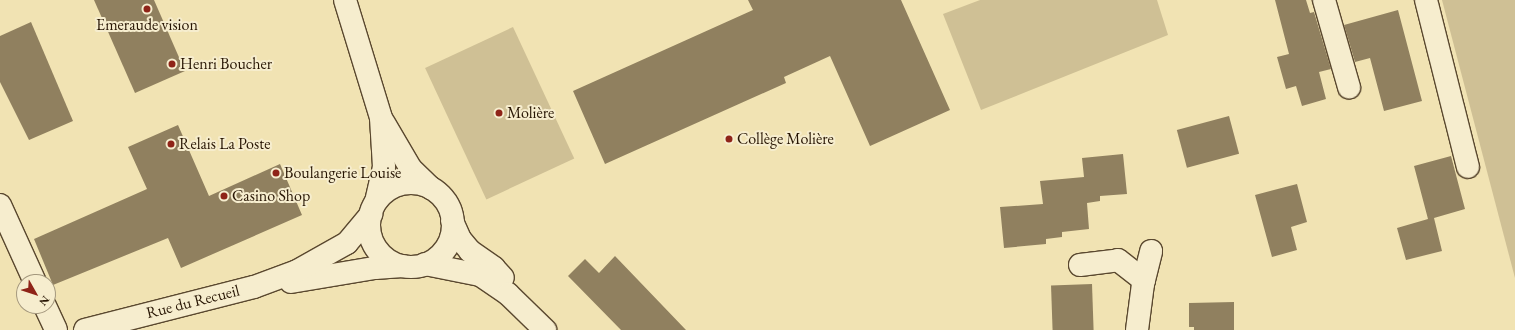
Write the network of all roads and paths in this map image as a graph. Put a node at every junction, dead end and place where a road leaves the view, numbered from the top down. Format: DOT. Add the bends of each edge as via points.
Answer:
graph roads {
  1 [pos="345,0"];
  2 [pos="1324,0"];
  3 [pos="1426,0"];
  4 [pos="1349,87"];
  5 [pos="381,118"];
  6 [pos="1468,166"];
  7 [pos="431,188"];
  8 [pos="0,205"];
  9 [pos="373,208"];
  10 [pos="452,221"];
  11 [pos="1151,251"];
  12 [pos="415,265"];
  13 [pos="1080,265"];
  14 [pos="31,274"];
  15 [pos="1144,280"];
  16 [pos="254,287"];
  17 [pos="524,309"];
  18 [pos="49,314"];
  19 [pos="56,330"];
  20 [pos="85,330"];
  21 [pos="545,330"];
  22 [pos="1137,330"];
  1 -- 5 [label="street"];
  2 -- 4 [label="street"];
  3 -- 6 [label="street"];
  5 -- 7 [label="street" via="411,168"];
  5 -- 9 [label="street" via="384,166"];
  7 -- 9 [label="street" via="404,184 386,191"];
  7 -- 10 [label="street" via="446,202"];
  8 -- 14 [label="street"];
  9 -- 12 [label="street" via="369,228 376,248 391,262"];
  9 -- 16 [label="street, Rue du Recueil" via="350,240 335,252 297,271"];
  10 -- 12 [label="street" via="446,247"];
  10 -- 17 [label="street, Rue du Recueil" via="460,239 470,251 494,268"];
  11 -- 15 [label="street"];
  12 -- 16 [label="street, Rue du Recueil"];
  12 -- 17 [label="street, Rue du Recueil" via="480,275 495,284"];
  13 -- 15 [label="street" via="1118,260"];
  15 -- 22 [label="street"];
  16 -- 20 [label="street, Rue du Recueil"];
  17 -- 21 [label="street, Rue du Recueil"];
  18 -- 19 [label="street"];
}
